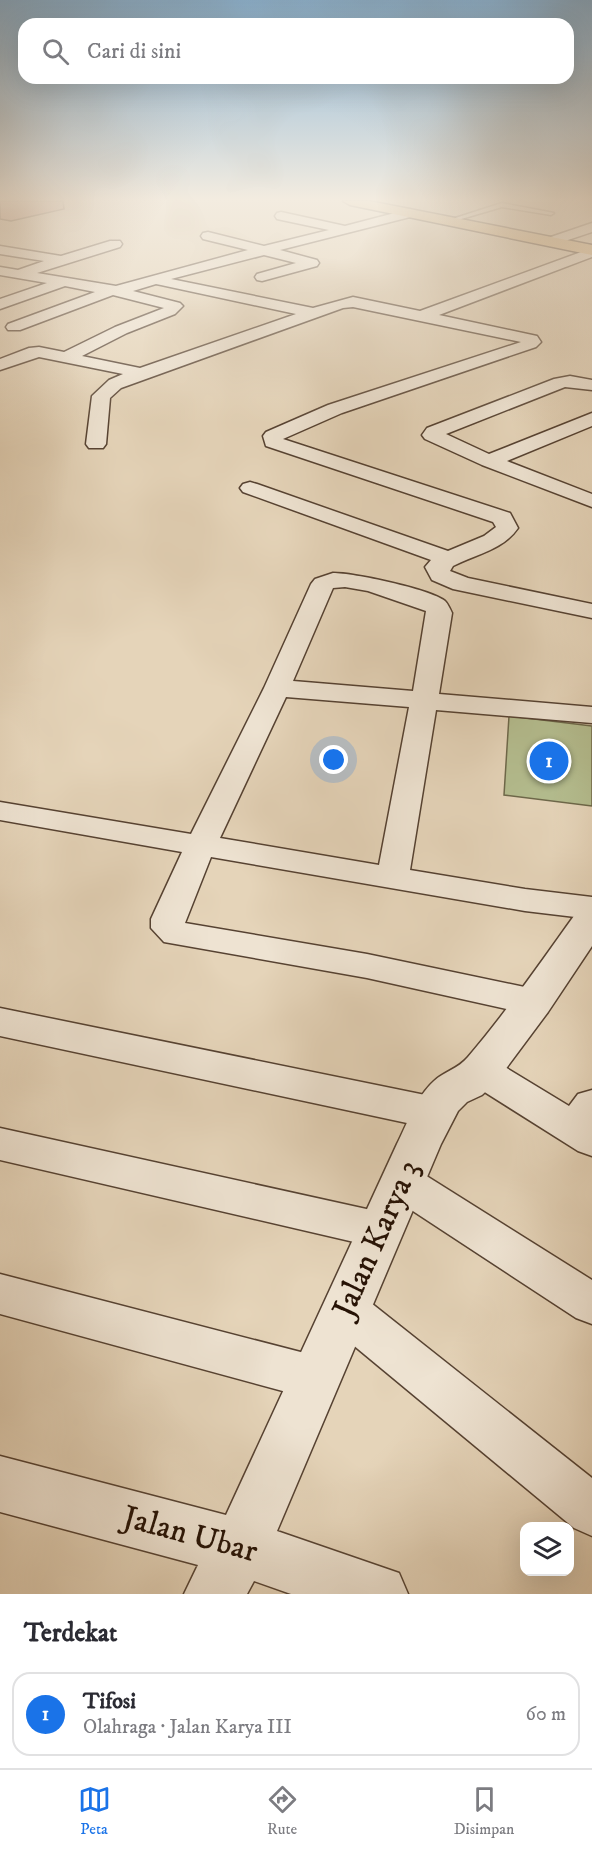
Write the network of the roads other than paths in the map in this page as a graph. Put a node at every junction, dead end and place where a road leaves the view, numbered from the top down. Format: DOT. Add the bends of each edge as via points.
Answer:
graph roads {
  1 [pos="23,275"];
  2 [pos="85,275"];
  3 [pos="173,275"];
  4 [pos="268,275"];
  5 [pos="528,275"];
  6 [pos="262,277"];
  7 [pos="156,280"];
  8 [pos="63,283"];
  9 [pos="114,291"];
  10 [pos="0,292"];
  11 [pos="22,296"];
  12 [pos="0,304"];
  13 [pos="73,305"];
  14 [pos="95,310"];
  15 [pos="314,313"];
  16 [pos="425,315"];
  17 [pos="118,316"];
  18 [pos="141,321"];
  19 [pos="61,329"];
  20 [pos="82,333"];
  21 [pos="103,338"];
  22 [pos="68,357"];
  23 [pos="0,365"];
  24 [pos="141,373"];
  25 [pos="592,385"];
  26 [pos="592,419"];
  27 [pos="96,444"];
  28 [pos="489,461"];
  29 [pos="592,481"];
  30 [pos="250,488"];
  31 [pos="568,492"];
  32 [pos="592,501"];
  33 [pos="443,566"];
  34 [pos="592,611"];
  35 [pos="277,688"];
  36 [pos="425,702"];
  37 [pos="592,715"];
  38 [pos="0,811"];
  39 [pos="202,844"];
  40 [pos="393,876"];
  41 [pos="592,908"];
  42 [pos="592,918"];
  43 [pos="534,1002"];
  44 [pos="0,1022"];
  45 [pos="481,1071"];
  46 [pos="435,1113"];
  47 [pos="586,1125"];
  48 [pos="0,1144"];
  49 [pos="402,1182"];
  50 [pos="380,1230"];
  51 [pos="0,1294"];
  52 [pos="592,1304"];
  53 [pos="345,1310"];
  54 [pos="315,1378"];
  55 [pos="0,1484"];
  56 [pos="592,1510"];
  57 [pos="241,1548"];
  58 [pos="214,1594"];
  59 [pos="378,1594"];
  1 -- 8 [label="street"];
  2 -- 8 [label="street"];
  3 -- 7 [label="street"];
  4 -- 6 [label="street"];
  5 -- 16 [label="street"];
  7 -- 9 [label="street"];
  7 -- 15 [label="street"];
  8 -- 9 [label="street"];
  8 -- 11 [label="street"];
  9 -- 13 [label="street"];
  9 -- 18 [label="street" via="175,306"];
  10 -- 11 [label="street"];
  11 -- 12 [label="street"];
  13 -- 14 [label="street"];
  13 -- 19 [label="street" via="22,325"];
  15 -- 16 [label="street" via="353,302"];
  15 -- 24 [label="street"];
  16 -- 33 [label="street" via="533,342 335,410 273,436 273,442 502,518 507,528 500,537"];
  17 -- 18 [label="street"];
  18 -- 21 [label="street"];
  20 -- 21 [label="street"];
  21 -- 22 [label="street"];
  22 -- 23 [label="street" via="34,352"];
  22 -- 24 [label="street"];
  24 -- 27 [label="street" via="101,396"];
  25 -- 28 [label="street" via="560,383 432,435"];
  26 -- 28 [label="street"];
  28 -- 31 [label="street"];
  29 -- 31 [label="street"];
  30 -- 33 [label="street"];
  31 -- 32 [label="street"];
  33 -- 34 [label="street" via="461,584"];
  35 -- 36 [label="street"];
  35 -- 36 [label="street" via="323,584 338,579 438,608"];
  35 -- 39 [label="street"];
  36 -- 37 [label="street"];
  36 -- 40 [label="street"];
  38 -- 39 [label="street"];
  39 -- 40 [label="street"];
  39 -- 43 [label="street" via="168,919 168,928 176,934 367,966"];
  40 -- 41 [label="street"];
  42 -- 43 [label="street, Jalan Karya 3"];
  43 -- 45 [label="street, Jalan Karya 3"];
  44 -- 46 [label="street"];
  45 -- 46 [label="street, Jalan Karya 3" via="452,1090"];
  45 -- 47 [label="street"];
  46 -- 49 [label="street, Jalan Karya 3"];
  48 -- 50 [label="street"];
  49 -- 50 [label="street, Jalan Karya 3"];
  49 -- 52 [label="street"];
  50 -- 53 [label="street, Jalan Karya 3"];
  51 -- 54 [label="street"];
  53 -- 54 [label="street, Jalan Karya 3"];
  53 -- 56 [label="street"];
  54 -- 57 [label="street, Jalan Karya 3"];
  55 -- 57 [label="street, Jalan Ubar"];
  57 -- 58 [label="street, Jalan Karya 3"];
  57 -- 59 [label="street, Jalan Ubar"];
}
